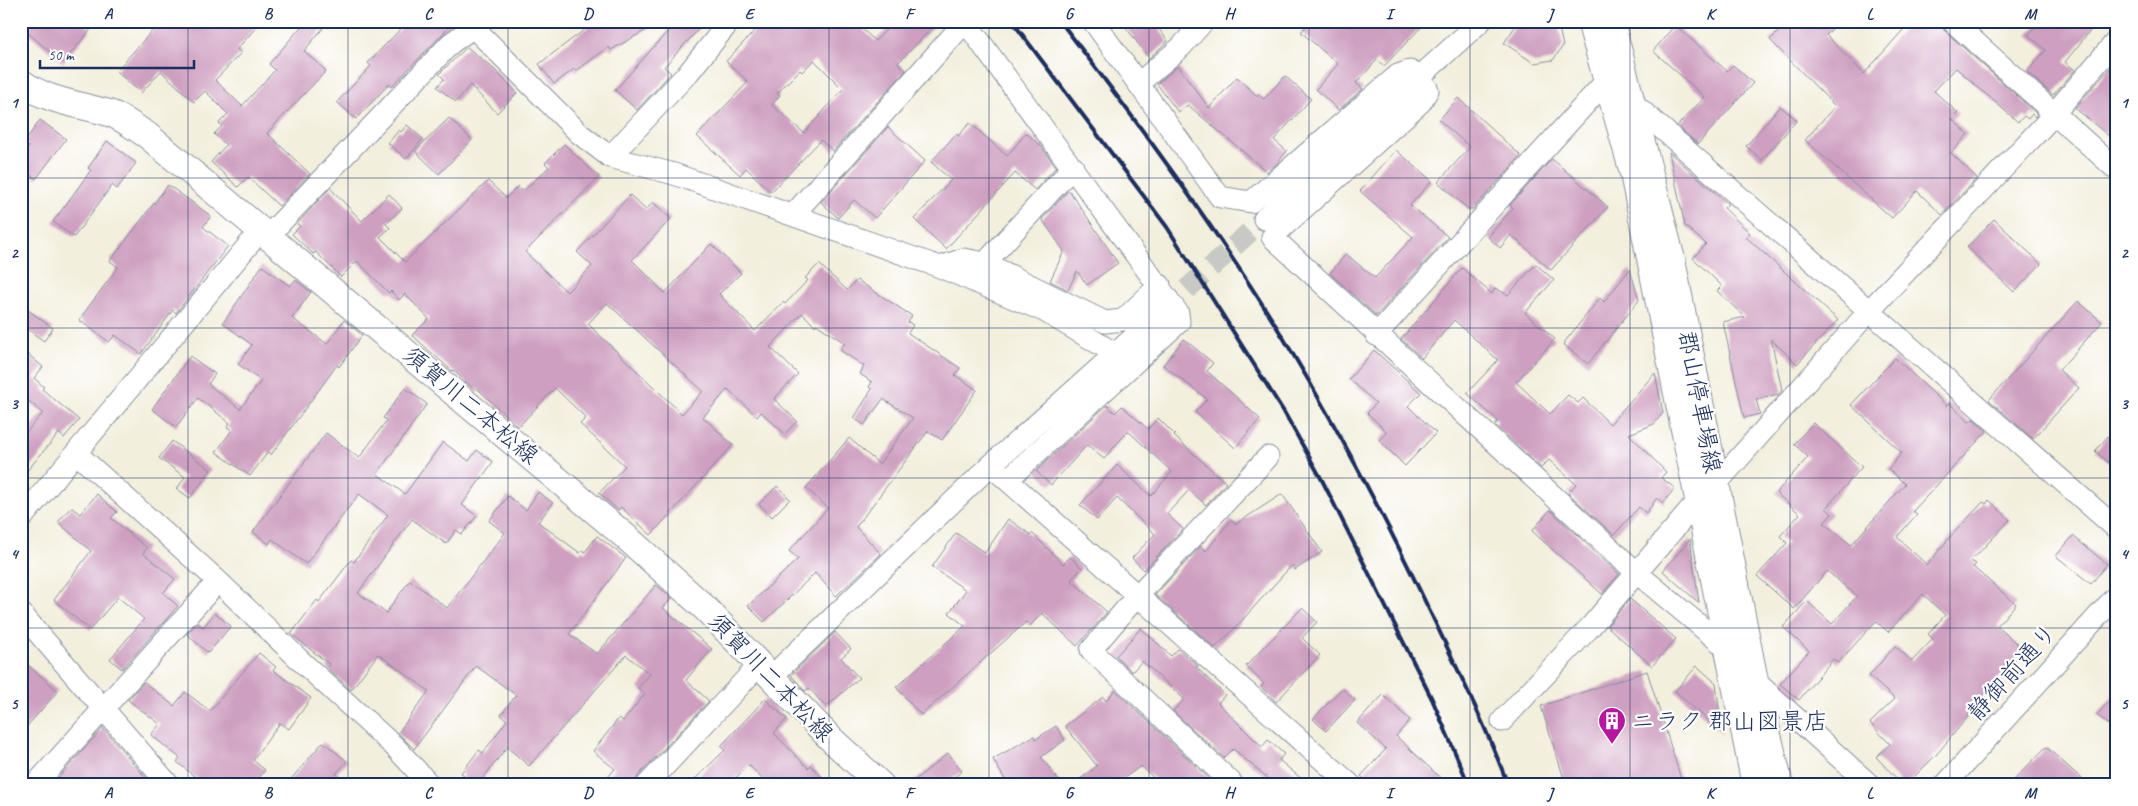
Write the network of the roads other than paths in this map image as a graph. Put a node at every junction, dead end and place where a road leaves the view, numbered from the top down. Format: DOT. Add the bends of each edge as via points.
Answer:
graph roads {
  1 [pos="730,21"];
  2 [pos="965,21"];
  3 [pos="1093,21"];
  4 [pos="1204,21"];
  5 [pos="1481,21"];
  6 [pos="1590,21"];
  7 [pos="1611,21"];
  8 [pos="1952,21"];
  9 [pos="474,23"];
  10 [pos="2117,40"];
  11 [pos="1419,76"];
  12 [pos="1607,80"];
  13 [pos="21,82"];
  14 [pos="1139,83"];
  15 [pos="1634,104"];
  16 [pos="2054,114"];
  17 [pos="610,157"];
  18 [pos="1073,167"];
  19 [pos="2117,170"];
  20 [pos="1251,202"];
  21 [pos="793,215"];
  22 [pos="1268,228"];
  23 [pos="263,234"];
  24 [pos="985,262"];
  25 [pos="940,267"];
  26 [pos="1160,285"];
  27 [pos="1870,310"];
  28 [pos="1163,311"];
  29 [pos="1376,335"];
  30 [pos="1116,354"];
  31 [pos="76,454"];
  32 [pos="1268,457"];
  33 [pos="991,466"];
  34 [pos="1007,480"];
  35 [pos="1716,483"];
  36 [pos="1698,501"];
  37 [pos="21,519"];
  38 [pos="2117,529"];
  39 [pos="1637,573"];
  40 [pos="218,581"];
  41 [pos="2117,595"];
  42 [pos="1137,596"];
  43 [pos="21,613"];
  44 [pos="1729,650"];
  45 [pos="766,670"];
  46 [pos="1755,681"];
  47 [pos="102,708"];
  48 [pos="1502,720"];
  49 [pos="34,785"];
  50 [pos="169,785"];
  51 [pos="430,785"];
  52 [pos="647,785"];
  53 [pos="881,785"];
  54 [pos="1228,785"];
  55 [pos="1351,785"];
  56 [pos="1755,785"];
  57 [pos="1780,785"];
  58 [pos="1870,785"];
  59 [pos="1945,785"];
  1 -- 17 [label="street" via="689,72"];
  2 -- 18 [label="street"];
  2 -- 21 [label="street"];
  3 -- 14 [label="street"];
  4 -- 14 [label="street" via="1181,47"];
  5 -- 11 [label="street"];
  6 -- 12 [label="main road, 郡山停車場線"];
  7 -- 15 [label="main road, 郡山停車場線"];
  8 -- 16 [label="street"];
  9 -- 17 [label="street" via="580,134"];
  9 -- 23 [label="street" via="451,42"];
  10 -- 16 [label="street"];
  11 -- 20 [label="street" via="1410,71 1398,74"];
  11 -- 22 [label="street"];
  12 -- 29 [label="street"];
  12 -- 36 [label="main road, 郡山停車場線" via="1633,173"];
  13 -- 23 [label="main road, 須賀川二本松線" via="34,91 70,105 111,114 147,135"];
  14 -- 20 [label="street" via="1220,198"];
  15 -- 27 [label="street"];
  15 -- 35 [label="main road, 郡山停車場線" via="1672,260"];
  16 -- 19 [label="street"];
  16 -- 27 [label="street"];
  17 -- 21 [label="street" via="674,174"];
  18 -- 24 [label="street"];
  18 -- 26 [label="street"];
  20 -- 22 [label="street"];
  21 -- 25 [label="street"];
  22 -- 29 [label="street"];
  23 -- 31 [label="street"];
  23 -- 45 [label="main road, 須賀川二本松線" via="626,537 705,608"];
  24 -- 25 [label="street" via="964,259"];
  24 -- 26 [label="street" via="1105,322 1123,320"];
  25 -- 30 [label="street" via="1044,311"];
  26 -- 34 [label="street" via="1178,313 1179,322"];
  27 -- 35 [label="street"];
  27 -- 38 [label="street"];
  28 -- 30 [label="street"];
  29 -- 39 [label="street"];
  30 -- 33 [label="street"];
  31 -- 37 [label="street"];
  31 -- 40 [label="street"];
  32 -- 42 [label="street"];
  33 -- 34 [label="street"];
  33 -- 45 [label="street"];
  34 -- 42 [label="street"];
  35 -- 46 [label="main road, 郡山停車場線"];
  36 -- 39 [label="street"];
  36 -- 44 [label="main road, 郡山停車場線"];
  39 -- 44 [label="street"];
  39 -- 48 [label="street"];
  40 -- 47 [label="street"];
  40 -- 51 [label="street" via="396,748"];
  41 -- 59 [label="street, 静御前通り"];
  42 -- 54 [label="street" via="1090,650 1231,782"];
  42 -- 55 [label="street"];
  43 -- 47 [label="street"];
  44 -- 56 [label="main road, 郡山停車場線"];
  45 -- 52 [label="street"];
  45 -- 53 [label="main road, 須賀川二本松線" via="831,739"];
  46 -- 57 [label="main road, 郡山停車場線"];
  46 -- 58 [label="street"];
  47 -- 49 [label="street"];
  47 -- 50 [label="street"];
}
